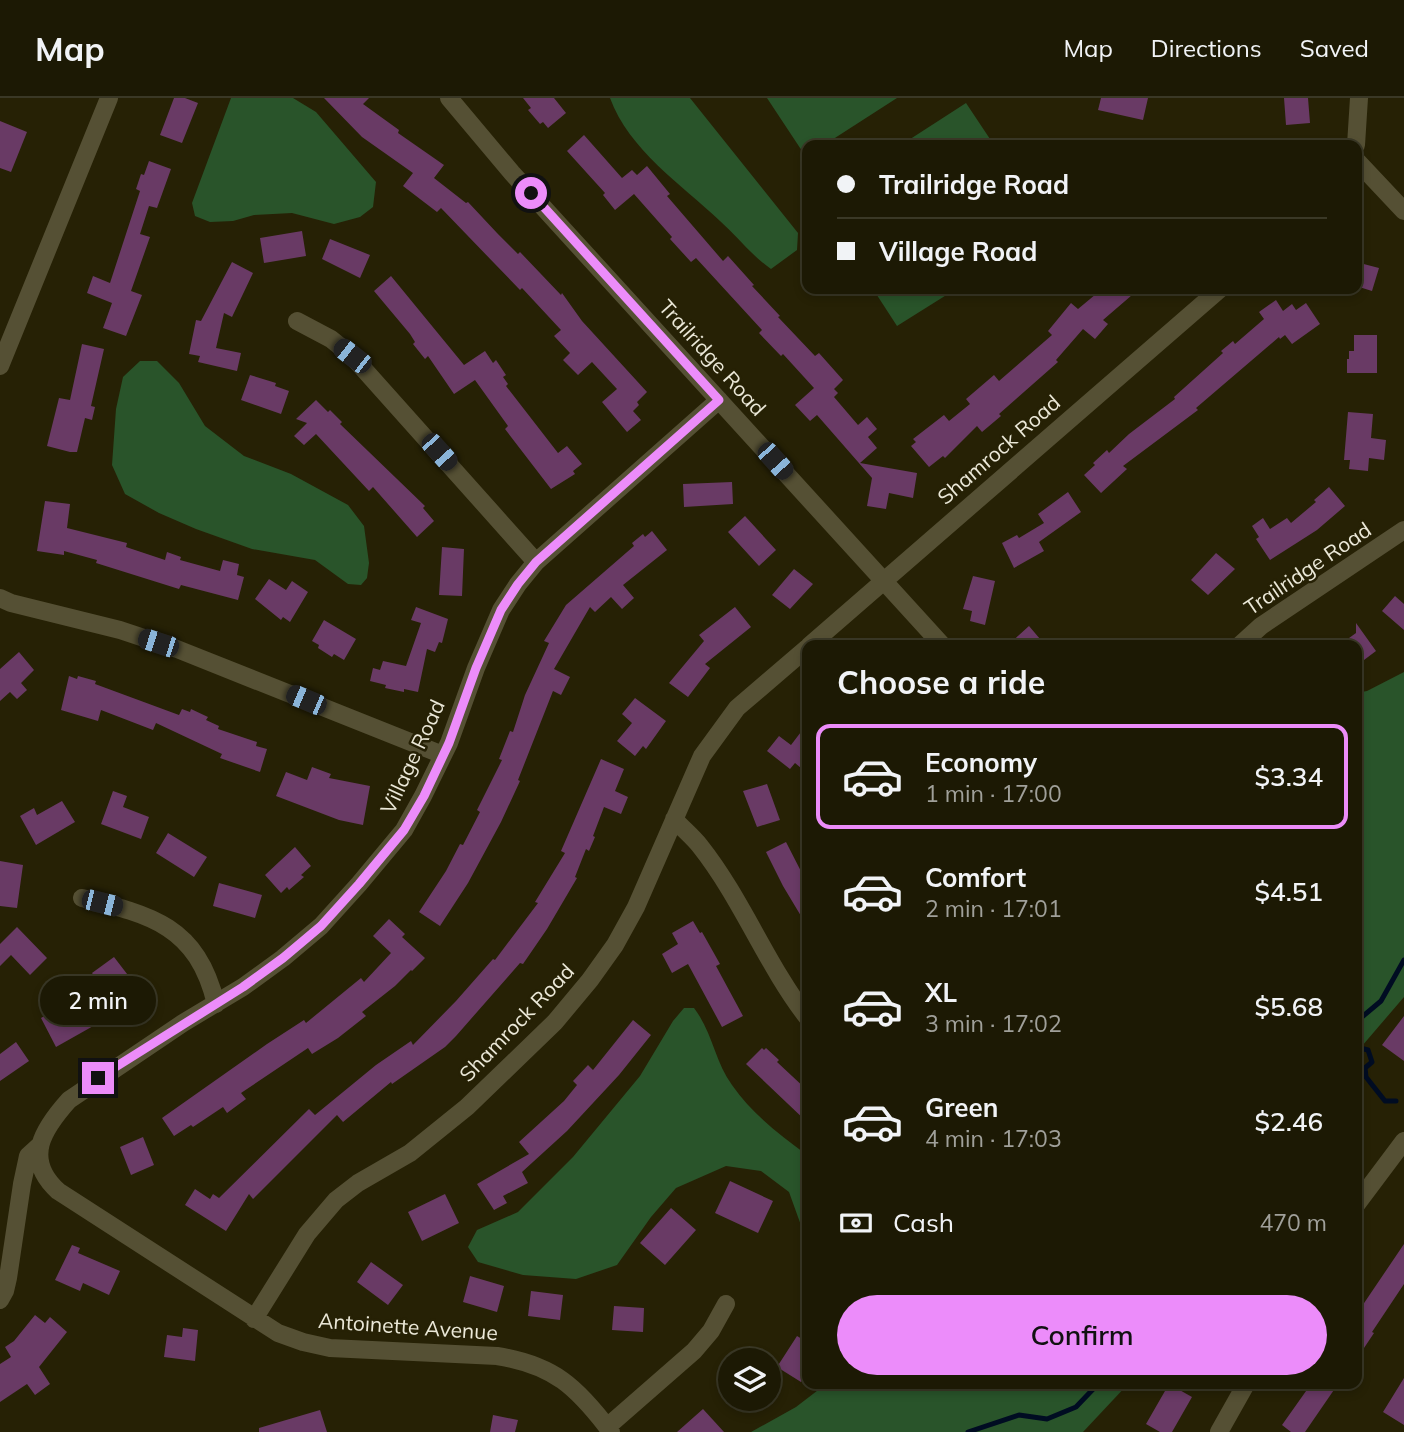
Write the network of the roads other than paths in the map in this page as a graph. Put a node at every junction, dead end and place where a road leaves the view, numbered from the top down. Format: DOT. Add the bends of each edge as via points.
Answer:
graph roads {
  1 [pos="110,98"];
  2 [pos="449,98"];
  3 [pos="1359,98"];
  4 [pos="1356,140"];
  5 [pos="1362,166"];
  6 [pos="1404,211"];
  7 [pos="1214,294"];
  8 [pos="297,321"];
  9 [pos="0,366"];
  10 [pos="719,400"];
  11 [pos="1404,530"];
  12 [pos="536,562"];
  13 [pos="884,581"];
  14 [pos="0,598"];
  15 [pos="816,640"];
  16 [pos="938,640"];
  17 [pos="1246,640"];
  18 [pos="802,652"];
  19 [pos="443,755"];
  20 [pos="674,819"];
  21 [pos="82,898"];
  22 [pos="216,1004"];
  23 [pos="802,1010"];
  24 [pos="1404,1141"];
  25 [pos="39,1146"];
  26 [pos="1362,1197"];
  27 [pos="0,1300"];
  28 [pos="726,1304"];
  29 [pos="254,1319"];
  30 [pos="1243,1389"];
  31 [pos="609,1430"];
  32 [pos="1219,1432"];
  1 -- 9 [label="street"];
  2 -- 10 [label="street, Trailridge Road"];
  3 -- 4 [label="street"];
  5 -- 6 [label="street"];
  7 -- 13 [label="street, Shamrock Road"];
  8 -- 12 [label="street" via="352,356"];
  10 -- 12 [label="street, Village Road"];
  10 -- 13 [label="street, Trailridge Road"];
  11 -- 17 [label="street, Trailridge Road"];
  12 -- 19 [label="street, Village Road" via="501,610"];
  13 -- 15 [label="street, Shamrock Road"];
  13 -- 16 [label="street, Trailridge Road"];
  14 -- 19 [label="street" via="177,649"];
  18 -- 20 [label="street, Shamrock Road" via="737,708 716,734"];
  19 -- 22 [label="street, Village Road" via="404,830 321,926"];
  20 -- 23 [label="street" via="721,875"];
  20 -- 29 [label="street, Shamrock Road" via="636,907 590,981 555,1022 467,1107 410,1153 336,1200 307,1234"];
  21 -- 22 [label="street" via="123,908 178,933 203,964"];
  22 -- 25 [label="street, Village Road" via="69,1100 55,1115"];
  24 -- 26 [label="street"];
  25 -- 27 [label="street, Village Road" via="28,1156 8,1278"];
  25 -- 29 [label="street, Antoinette Avenue" via="42,1171 58,1191"];
  28 -- 31 [label="street" via="694,1351"];
  29 -- 31 [label="street, Antoinette Avenue" via="278,1333 330,1348 497,1356 538,1365 579,1394"];
  30 -- 32 [label="street"];
}
